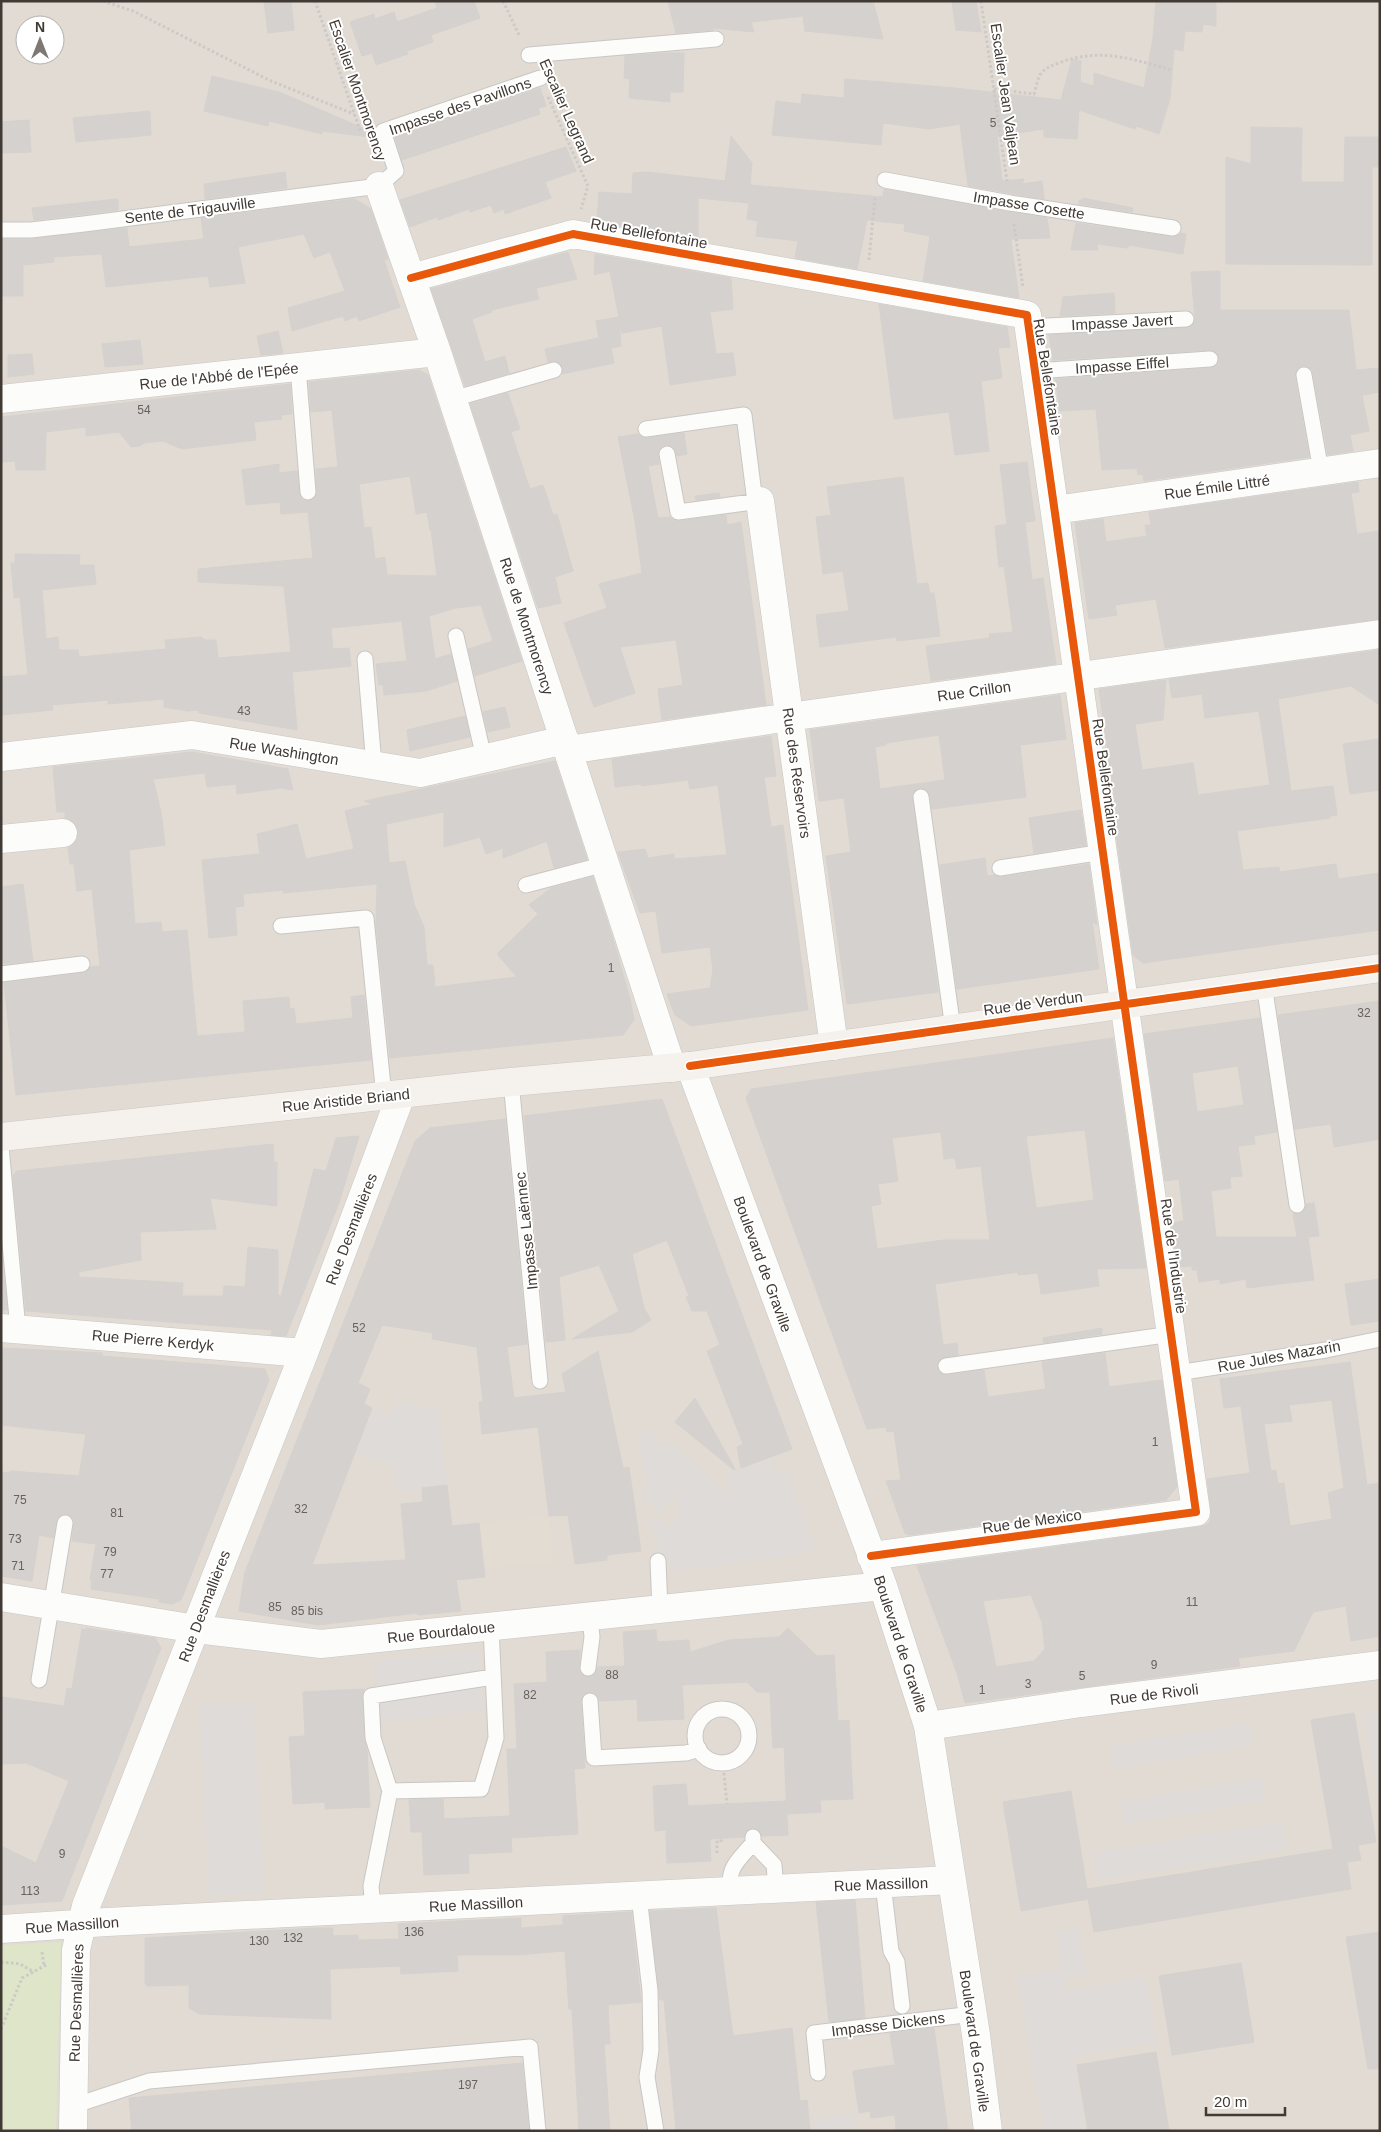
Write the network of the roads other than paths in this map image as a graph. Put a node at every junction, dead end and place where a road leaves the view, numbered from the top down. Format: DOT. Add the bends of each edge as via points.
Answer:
graph roads {
  1 [pos="716,39"];
  2 [pos="529,55"];
  3 [pos="540,78"];
  4 [pos="885,180"];
  5 [pos="379,186"];
  6 [pos="1173,228"];
  7 [pos="1,230"];
  8 [pos="411,278"];
  9 [pos="1186,319"];
  10 [pos="1028,327"];
  11 [pos="437,352"];
  12 [pos="1210,359"];
  13 [pos="298,367"];
  14 [pos="554,370"];
  15 [pos="1035,371"];
  16 [pos="1304,375"];
  17 [pos="1,399"];
  18 [pos="453,399"];
  19 [pos="646,429"];
  20 [pos="667,454"];
  21 [pos="1380,463"];
  22 [pos="1321,472"];
  23 [pos="308,492"];
  24 [pos="757,502"];
  25 [pos="1055,510"];
  26 [pos="1380,634"];
  27 [pos="456,636"];
  28 [pos="365,659"];
  29 [pos="1078,677"];
  30 [pos="789,716"];
  31 [pos="566,745"];
  32 [pos="1,758"];
  33 [pos="484,758"];
  34 [pos="374,765"];
  35 [pos="921,797"];
  36 [pos="63,833"];
  37 [pos="1,839"];
  38 [pos="1103,852"];
  39 [pos="605,864"];
  40 [pos="1000,868"];
  41 [pos="526,886"];
  42 [pos="281,926"];
  43 [pos="82,964"];
  44 [pos="1380,968"];
  45 [pos="1,974"];
  46 [pos="1264,984"];
  47 [pos="1124,1004"];
  48 [pos="953,1028"];
  49 [pos="834,1046"];
  50 [pos="681,1067"];
  51 [pos="511,1082"];
  52 [pos="393,1095"];
  53 [pos="1,1137"];
  54 [pos="1,1147"];
  55 [pos="1298,1205"];
  56 [pos="10,1328"];
  57 [pos="1172,1334"];
  58 [pos="1380,1339"];
  59 [pos="304,1353"];
  60 [pos="946,1366"];
  61 [pos="1177,1373"];
  62 [pos="540,1381"];
  63 [pos="1196,1512"];
  64 [pos="64,1524"];
  65 [pos="871,1556"];
  66 [pos="658,1561"];
  67 [pos="883,1586"];
  68 [pos="1,1597"];
  69 [pos="52,1605"];
  70 [pos="660,1609"];
  71 [pos="590,1617"];
  72 [pos="491,1627"];
  73 [pos="196,1629"];
  74 [pos="1380,1665"];
  75 [pos="588,1668"];
  76 [pos="494,1677"];
  77 [pos="39,1680"];
  78 [pos="590,1701"];
  79 [pos="928,1726"];
  80 [pos="699,1749"];
  81 [pos="390,1791"];
  82 [pos="951,1880"];
  83 [pos="883,1884"];
  84 [pos="776,1889"];
  85 [pos="730,1891"];
  86 [pos="639,1896"];
  87 [pos="373,1909"];
  88 [pos="1,1929"];
  89 [pos="78,1937"];
  90 [pos="902,2006"];
  91 [pos="972,2014"];
  92 [pos="818,2073"];
  93 [pos="73,2119"];
  94 [pos="538,2131"];
  95 [pos="656,2131"];
  96 [pos="988,2131"];
  1 -- 2 [label="lane"];
  3 -- 5 [label="lane, Impasse des Pavillons" via="383,132 396,171"];
  4 -- 6 [label="lane, Impasse Cosette"];
  5 -- 7 [label="lane, Sente de Trigauville" via="49,228"];
  5 -- 8 [label="street, Rue de Montmorency"];
  8 -- 10 [label="street, Rue Bellefontaine" via="573,234 1027,315"];
  8 -- 11 [label="street, Rue de Montmorency"];
  9 -- 10 [label="lane, Impasse Javert"];
  10 -- 15 [label="street, Rue Bellefontaine"];
  11 -- 13 [label="street, Rue de l'Abbé de l'Epée"];
  11 -- 18 [label="street, Rue de Montmorency"];
  12 -- 15 [label="lane, Impasse Eiffel"];
  13 -- 17 [label="street, Rue de l'Abbé de l'Epée"];
  13 -- 23 [label="lane"];
  14 -- 18 [label="lane"];
  15 -- 25 [label="street, Rue Bellefontaine"];
  16 -- 22 [label="lane"];
  18 -- 31 [label="street, Rue de Montmorency"];
  19 -- 24 [label="lane" via="744,415"];
  20 -- 24 [label="lane" via="678,512"];
  21 -- 22 [label="street, Rue Émile Littré"];
  22 -- 25 [label="street, Rue Émile Littré"];
  24 -- 30 [label="street, Rue des Réservoirs"];
  25 -- 29 [label="street, Rue Bellefontaine"];
  26 -- 29 [label="street, Rue Crillon"];
  27 -- 33 [label="lane"];
  28 -- 34 [label="lane"];
  29 -- 30 [label="street, Rue Crillon"];
  29 -- 38 [label="street, Rue Bellefontaine"];
  30 -- 31 [label="street, Rue Crillon"];
  30 -- 49 [label="street, Rue des Réservoirs"];
  31 -- 33 [label="street, Rue Washington"];
  31 -- 39 [label="street, Rue de Montmorency"];
  32 -- 34 [label="street, Rue Washington" via="192,735"];
  33 -- 34 [label="street, Rue Washington" via="420,772"];
  35 -- 48 [label="lane"];
  36 -- 37 [label="street"];
  38 -- 40 [label="lane"];
  38 -- 47 [label="street, Rue Bellefontaine"];
  39 -- 41 [label="lane"];
  39 -- 50 [label="street, Rue de Montmorency"];
  42 -- 52 [label="lane" via="366,918"];
  43 -- 45 [label="lane"];
  44 -- 46 [label="main road, Rue de Verdun"];
  46 -- 47 [label="main road, Rue de Verdun"];
  46 -- 55 [label="lane"];
  47 -- 48 [label="main road, Rue de Verdun"];
  47 -- 57 [label="street, Rue de l'Industrie"];
  48 -- 49 [label="main road, Rue de Verdun"];
  49 -- 50 [label="main road, Rue de Verdun"];
  50 -- 51 [label="main road, Rue Aristide Briand"];
  50 -- 65 [label="street, Boulevard de Graville"];
  51 -- 52 [label="main road, Rue Aristide Briand"];
  51 -- 62 [label="lane, Impasse Laënnec"];
  52 -- 53 [label="main road, Rue Aristide Briand"];
  52 -- 59 [label="street, Rue Desmallières"];
  54 -- 56 [label="lane"];
  56 -- 59 [label="street, Rue Pierre Kerdyk"];
  57 -- 60 [label="lane"];
  57 -- 61 [label="street, Rue de l'Industrie"];
  58 -- 61 [label="lane, Rue Jules Mazarin"];
  59 -- 73 [label="street, Rue Desmallières"];
  61 -- 63 [label="street, Rue de l'Industrie"];
  63 -- 65 [label="street, Rue de Mexico"];
  64 -- 69 [label="lane"];
  65 -- 67 [label="street, Boulevard de Graville"];
  66 -- 70 [label="lane"];
  67 -- 70 [label="street, Rue Bourdaloue"];
  67 -- 79 [label="street, Boulevard de Graville"];
  68 -- 69 [label="street, Rue Bourdaloue"];
  69 -- 73 [label="street, Rue Bourdaloue"];
  69 -- 77 [label="lane"];
  70 -- 71 [label="street, Rue Bourdaloue"];
  71 -- 72 [label="street, Rue Bourdaloue"];
  71 -- 75 [label="lane" via="592,1637"];
  72 -- 73 [label="street, Rue Bourdaloue" via="321,1644"];
  72 -- 76 [label="lane"];
  73 -- 89 [label="street, Rue Desmallières" via="86,1906"];
  74 -- 79 [label="street, Rue de Rivoli"];
  76 -- 81 [label="lane" via="496,1738 482,1789"];
  76 -- 81 [label="lane" via="371,1696 373,1738"];
  78 -- 80 [label="lane" via="594,1758 686,1753"];
  79 -- 82 [label="street, Boulevard de Graville"];
  80 -- 80 [label="lane" via="696,1727 710,1712 730,1710 744,1720 749,1738 746,1749 738,1757 724,1763 706,1758"];
  81 -- 87 [label="lane" via="371,1886"];
  82 -- 83 [label="street, Rue Massillon"];
  82 -- 91 [label="street, Boulevard de Graville"];
  83 -- 84 [label="street, Rue Massillon"];
  83 -- 90 [label="lane" via="891,1952 897,1962"];
  84 -- 85 [label="street, Rue Massillon"];
  84 -- 85 [label="lane" via="774,1865 753,1840 731,1870"];
  85 -- 86 [label="street, Rue Massillon"];
  86 -- 87 [label="street, Rue Massillon"];
  86 -- 95 [label="lane" via="650,1991 651,2050 647,2077"];
  87 -- 89 [label="street, Rue Massillon"];
  88 -- 89 [label="street, Rue Massillon"];
  89 -- 93 [label="street, Rue Desmallières"];
  91 -- 92 [label="lane, Impasse Dickens" via="814,2033"];
  91 -- 96 [label="street, Boulevard de Graville"];
  93 -- 94 [label="lane" via="149,2081 530,2047"];
}
